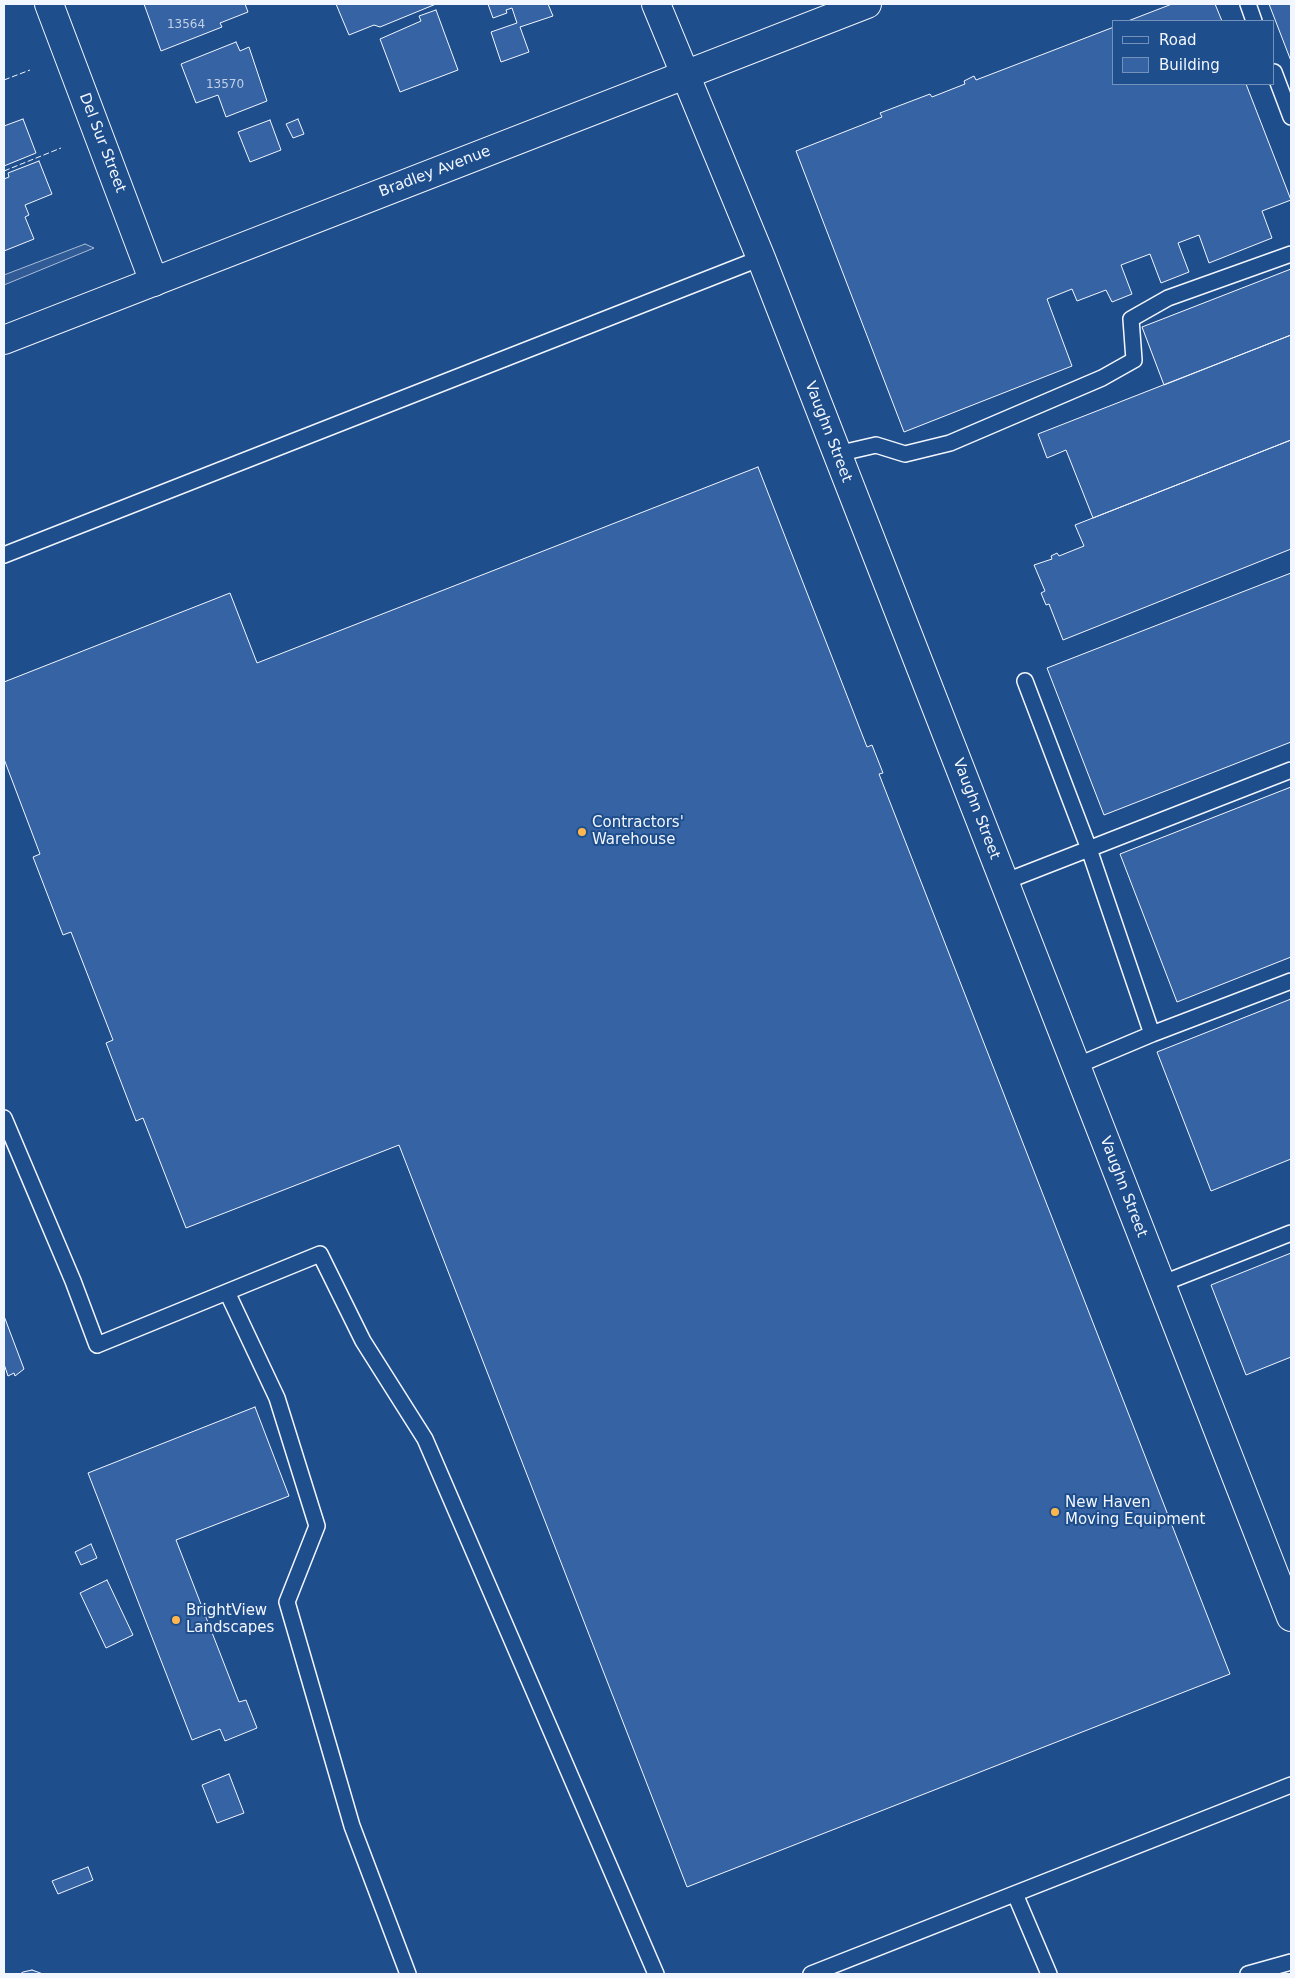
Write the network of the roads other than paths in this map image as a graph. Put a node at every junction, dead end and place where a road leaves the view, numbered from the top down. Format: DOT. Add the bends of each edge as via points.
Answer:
graph roads {
  1 [pos="48,4"];
  2 [pos="656,4"];
  3 [pos="867,4"];
  4 [pos="1248,4"];
  5 [pos="1254,20"];
  6 [pos="685,74"];
  7 [pos="1275,75"];
  8 [pos="1291,117"];
  9 [pos="1291,254"];
  10 [pos="761,258"];
  11 [pos="154,282"];
  12 [pos="4,340"];
  13 [pos="837,454"];
  14 [pos="4,555"];
  15 [pos="1025,681"];
  16 [pos="1291,770"];
  17 [pos="1089,849"];
  18 [pos="1004,882"];
  19 [pos="1291,981"];
  20 [pos="1152,1034"];
  21 [pos="1076,1066"];
  22 [pos="4,1118"];
  23 [pos="1291,1233"];
  24 [pos="1161,1284"];
  25 [pos="227,1292"];
  26 [pos="1291,1616"];
  27 [pos="1291,1785"];
  28 [pos="1015,1894"];
  29 [pos="1291,1962"];
  30 [pos="408,1974"];
  31 [pos="656,1974"];
  32 [pos="810,1974"];
  33 [pos="1049,1974"];
  34 [pos="1248,1974"];
  1 -- 11 [label="street, Del Sur Street"];
  2 -- 6 [label="street, Vaughn Street"];
  3 -- 6 [label="street, Bradley Avenue"];
  4 -- 5 [label="lane"];
  6 -- 10 [label="street, Vaughn Street"];
  6 -- 11 [label="street, Bradley Avenue"];
  7 -- 8 [label="lane"];
  9 -- 13 [label="lane" via="1168,298 1131,319 1134,360 1102,378 950,443 905,454 876,445"];
  10 -- 13 [label="street, Vaughn Street"];
  10 -- 14 [label="lane"];
  11 -- 12 [label="street, Bradley Avenue"];
  13 -- 18 [label="street, Vaughn Street"];
  15 -- 17 [label="lane"];
  16 -- 17 [label="lane"];
  17 -- 18 [label="lane"];
  17 -- 20 [label="lane"];
  18 -- 21 [label="street, Vaughn Street"];
  19 -- 20 [label="lane"];
  20 -- 21 [label="lane"];
  21 -- 24 [label="street, Vaughn Street"];
  22 -- 25 [label="lane" via="97,1345"];
  23 -- 24 [label="lane"];
  24 -- 26 [label="street, Vaughn Street"];
  25 -- 30 [label="lane" via="277,1398 317,1526 287,1602 352,1826"];
  25 -- 31 [label="lane" via="320,1254 363,1342 425,1439"];
  27 -- 28 [label="lane"];
  28 -- 32 [label="lane"];
  28 -- 33 [label="lane"];
  29 -- 34 [label="lane"];
}
